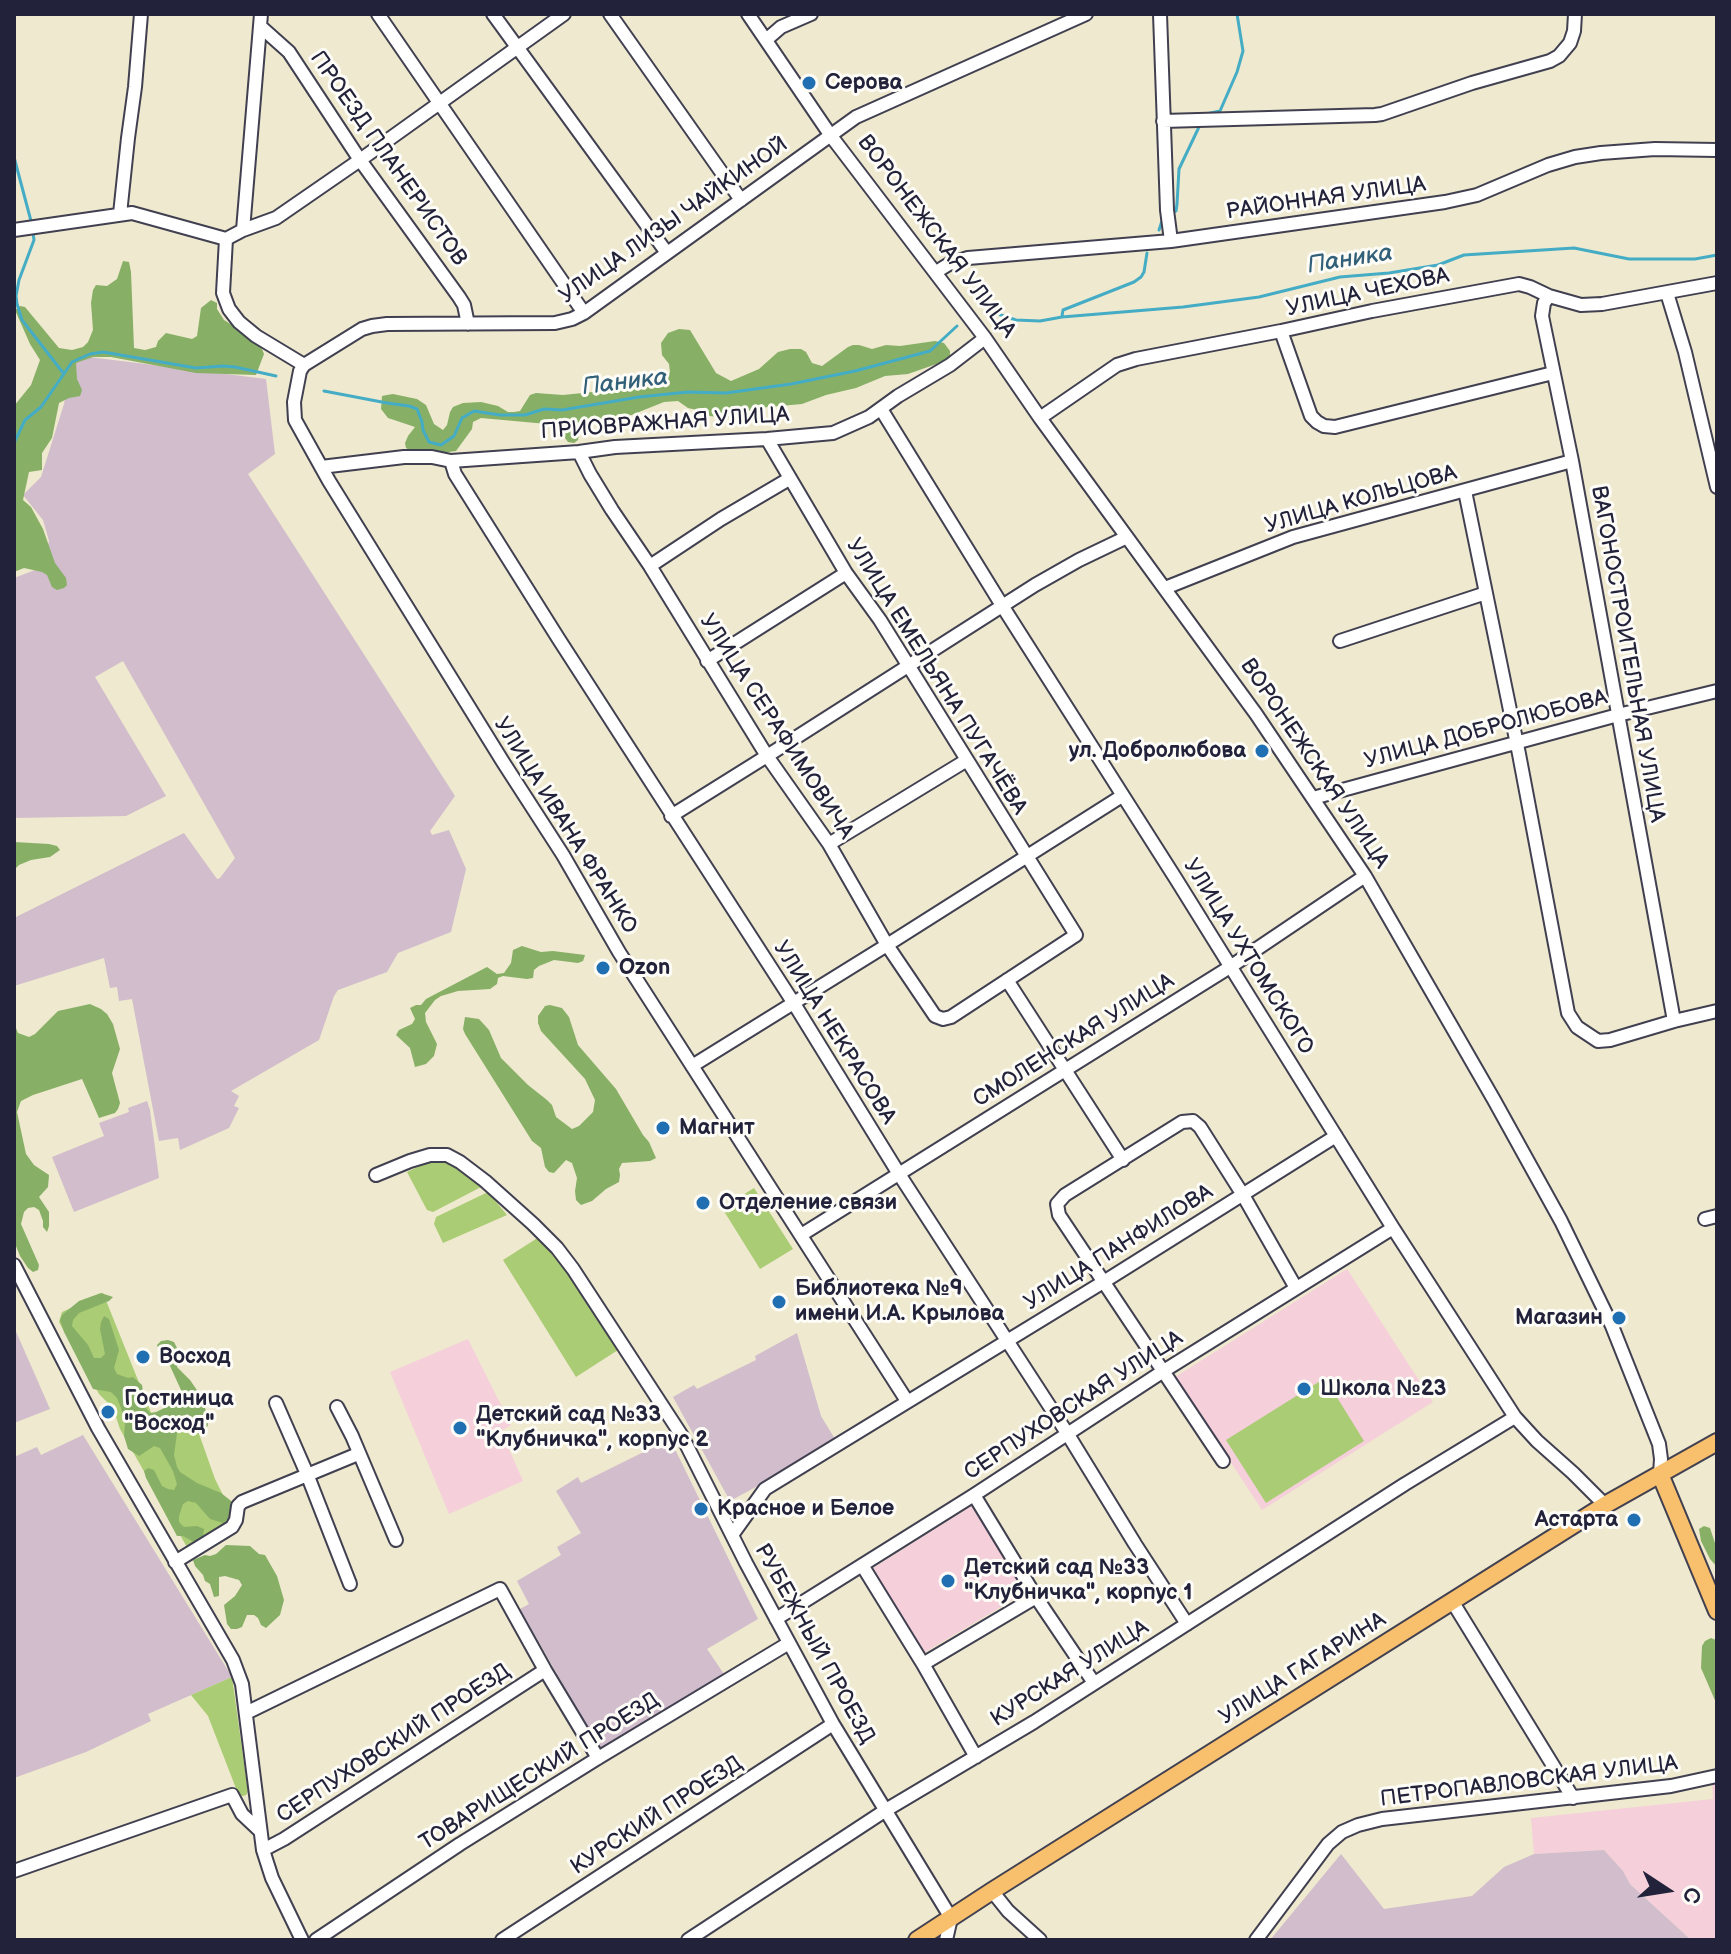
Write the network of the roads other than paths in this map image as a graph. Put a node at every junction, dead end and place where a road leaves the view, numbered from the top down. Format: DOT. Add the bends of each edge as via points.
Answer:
graph roads {
  1 [pos="141,14"];
  2 [pos="378,14"];
  3 [pos="493,14"];
  4 [pos="564,14"];
  5 [pos="610,14"];
  6 [pos="748,14"];
  7 [pos="811,14"];
  8 [pos="1086,14"];
  9 [pos="1160,14"];
  10 [pos="1575,14"];
  11 [pos="261,20"];
  12 [pos="766,40"];
  13 [pos="517,48"];
  14 [pos="439,103"];
  15 [pos="1163,121"];
  16 [pos="831,136"];
  17 [pos="1717,150"];
  18 [pos="360,160"];
  19 [pos="741,200"];
  20 [pos="120,214"];
  21 [pos="14,230"];
  22 [pos="243,230"];
  23 [pos="226,239"];
  24 [pos="1171,241"];
  25 [pos="667,253"];
  26 [pos="936,272"];
  27 [pos="1717,283"];
  28 [pos="1667,293"];
  29 [pos="1549,296"];
  30 [pos="584,313"];
  31 [pos="468,324"];
  32 [pos="1281,331"];
  33 [pos="985,338"];
  34 [pos="304,365"];
  35 [pos="1553,373"];
  36 [pos="881,409"];
  37 [pos="1040,418"];
  38 [pos="767,439"];
  39 [pos="579,452"];
  40 [pos="451,461"];
  41 [pos="1572,461"];
  42 [pos="321,467"];
  43 [pos="789,479"];
  44 [pos="1717,487"];
  45 [pos="1465,491"];
  46 [pos="1127,537"];
  47 [pos="650,566"];
  48 [pos="846,573"];
  49 [pos="1165,588"];
  50 [pos="1486,593"];
  51 [pos="1003,607"];
  52 [pos="1340,641"];
  53 [pos="707,661"];
  54 [pos="908,667"];
  55 [pos="1717,691"];
  56 [pos="1618,715"];
  57 [pos="1517,743"];
  58 [pos="767,756"];
  59 [pos="967,760"];
  60 [pos="1122,796"];
  61 [pos="1313,798"];
  62 [pos="671,816"];
  63 [pos="829,844"];
  64 [pos="1026,856"];
  65 [pos="1365,876"];
  66 [pos="887,945"];
  67 [pos="1230,967"];
  68 [pos="1007,980"];
  69 [pos="793,1002"];
  70 [pos="1717,1011"];
  71 [pos="1674,1021"];
  72 [pos="692,1066"];
  73 [pos="1064,1070"];
  74 [pos="1336,1136"];
  75 [pos="1123,1160"];
  76 [pos="899,1174"];
  77 [pos="376,1175"];
  78 [pos="1243,1195"];
  79 [pos="1393,1228"];
  80 [pos="801,1235"];
  81 [pos="14,1265"];
  82 [pos="1105,1281"];
  83 [pos="1296,1288"];
  84 [pos="27,1290"];
  85 [pos="14,1295"];
  86 [pos="1006,1342"];
  87 [pos="1162,1372"];
  88 [pos="907,1401"];
  89 [pos="276,1403"];
  90 [pos="337,1407"];
  91 [pos="1515,1417"];
  92 [pos="1067,1433"];
  93 [pos="1717,1442"];
  94 [pos="358,1454"];
  95 [pos="1223,1461"];
  96 [pos="307,1474"];
  97 [pos="1660,1474"];
  98 [pos="974,1495"];
  99 [pos="1605,1505"];
  100 [pos="732,1535"];
  101 [pos="396,1540"];
  102 [pos="175,1562"];
  103 [pos="862,1565"];
  104 [pos="350,1584"];
  105 [pos="1036,1597"];
  106 [pos="1452,1601"];
  107 [pos="1717,1611"];
  108 [pos="776,1619"];
  109 [pos="1187,1624"];
  110 [pos="789,1643"];
  111 [pos="923,1664"];
  112 [pos="545,1670"];
  113 [pos="1094,1683"];
  114 [pos="246,1713"];
  115 [pos="833,1724"];
  116 [pos="976,1757"];
  117 [pos="598,1758"];
  118 [pos="1717,1776"];
  119 [pos="1573,1798"];
  120 [pos="886,1810"];
  121 [pos="259,1830"];
  122 [pos="263,1850"];
  123 [pos="14,1871"];
  124 [pos="992,1891"];
  125 [pos="951,1918"];
  126 [pos="302,1940"];
  127 [pos="316,1940"];
  128 [pos="502,1940"];
  129 [pos="688,1940"];
  130 [pos="917,1940"];
  131 [pos="946,1940"];
  132 [pos="1040,1940"];
  133 [pos="1256,1940"];
  1 -- 20 [label="street"];
  2 -- 14 [label="street"];
  3 -- 13 [label="street"];
  4 -- 13 [label="street"];
  5 -- 19 [label="street"];
  6 -- 12 [label="street, ВОРОНЕЖСКАЯ УЛИЦА"];
  7 -- 12 [label="street"];
  8 -- 16 [label="street, УЛИЦА ЛИЗЫ ЧАЙКИНОЙ" via="856,117"];
  9 -- 15 [label="street"];
  10 -- 15 [label="street" via="1570,43 1550,61 1382,114"];
  11 -- 18 [label="street, ПРОЕЗД ПЛАНЕРИСТОВ" via="289,52"];
  11 -- 22 [label="street"];
  12 -- 16 [label="street, ВОРОНЕЖСКАЯ УЛИЦА"];
  13 -- 14 [label="street"];
  13 -- 25 [label="street"];
  14 -- 18 [label="street"];
  14 -- 30 [label="street"];
  15 -- 24 [label="street"];
  16 -- 19 [label="street, УЛИЦА ЛИЗЫ ЧАЙКИНОЙ"];
  16 -- 26 [label="street, ВОРОНЕЖСКАЯ УЛИЦА"];
  17 -- 24 [label="street, РАЙОННАЯ УЛИЦА" via="1655,149 1575,157 1459,200"];
  18 -- 22 [label="street" via="276,218"];
  18 -- 31 [label="street, ПРОЕЗД ПЛАНЕРИСТОВ" via="459,297"];
  19 -- 25 [label="street, УЛИЦА ЛИЗЫ ЧАЙКИНОЙ"];
  20 -- 21 [label="street"];
  20 -- 23 [label="street"];
  22 -- 23 [label="street"];
  23 -- 34 [label="street" via="223,293 229,309 256,336"];
  24 -- 26 [label="street, РАЙОННАЯ УЛИЦА" via="968,258"];
  25 -- 30 [label="street, УЛИЦА ЛИЗЫ ЧАЙКИНОЙ"];
  26 -- 33 [label="street, ВОРОНЕЖСКАЯ УЛИЦА"];
  27 -- 28 [label="street, УЛИЦА ЧЕХОВА"];
  28 -- 29 [label="street, УЛИЦА ЧЕХОВА" via="1581,305"];
  28 -- 44 [label="street"];
  29 -- 32 [label="street, УЛИЦА ЧЕХОВА" via="1519,284"];
  29 -- 35 [label="street, ВАГОНОСТРОИТЕЛЬНАЯ УЛИЦА" via="1542,316"];
  30 -- 31 [label="street, УЛИЦА ЛИЗЫ ЧАЙКИНОЙ" via="555,323"];
  31 -- 34 [label="street, УЛИЦА ЛИЗЫ ЧАЙКИНОЙ" via="372,326"];
  32 -- 35 [label="street" via="1311,416 1324,426"];
  32 -- 37 [label="street, УЛИЦА ЧЕХОВА" via="1117,365"];
  33 -- 36 [label="street, ПРИОВРАЖНАЯ УЛИЦА"];
  33 -- 37 [label="street, ВОРОНЕЖСКАЯ УЛИЦА"];
  34 -- 42 [label="street, УЛИЦА ИВАНА ФРАНКО" via="295,420"];
  35 -- 41 [label="street, ВАГОНОСТРОИТЕЛЬНАЯ УЛИЦА"];
  36 -- 38 [label="street, ПРИОВРАЖНАЯ УЛИЦА" via="833,433"];
  36 -- 51 [label="street, УЛИЦА УХТОМСКОГО"];
  37 -- 46 [label="street, ВОРОНЕЖСКАЯ УЛИЦА"];
  38 -- 39 [label="street, ПРИОВРАЖНАЯ УЛИЦА"];
  38 -- 43 [label="street, УЛИЦА ЕМЕЛЬЯНА ПУГАЧЁВА"];
  39 -- 40 [label="street, ПРИОВРАЖНАЯ УЛИЦА"];
  39 -- 47 [label="street, УЛИЦА СЕРАФИМОВИЧА"];
  40 -- 42 [label="street, ПРИОВРАЖНАЯ УЛИЦА" via="404,457"];
  40 -- 62 [label="street, УЛИЦА НЕКРАСОВА"];
  41 -- 45 [label="street, УЛИЦА КОЛЬЦОВА"];
  41 -- 56 [label="street, ВАГОНОСТРОИТЕЛЬНАЯ УЛИЦА"];
  42 -- 72 [label="street, УЛИЦА ИВАНА ФРАНКО"];
  43 -- 47 [label="street"];
  43 -- 48 [label="street, УЛИЦА ЕМЕЛЬЯНА ПУГАЧЁВА"];
  45 -- 49 [label="street, УЛИЦА КОЛЬЦОВА" via="1293,537"];
  45 -- 50 [label="street"];
  46 -- 49 [label="street, ВОРОНЕЖСКАЯ УЛИЦА"];
  46 -- 51 [label="street"];
  47 -- 53 [label="street, УЛИЦА СЕРАФИМОВИЧА"];
  48 -- 53 [label="street"];
  48 -- 54 [label="street, УЛИЦА ЕМЕЛЬЯНА ПУГАЧЁВА"];
  49 -- 61 [label="street, ВОРОНЕЖСКАЯ УЛИЦА"];
  50 -- 52 [label="street"];
  50 -- 57 [label="street"];
  51 -- 54 [label="street"];
  51 -- 60 [label="street, УЛИЦА УХТОМСКОГО"];
  53 -- 58 [label="street, УЛИЦА СЕРАФИМОВИЧА"];
  54 -- 58 [label="street"];
  54 -- 59 [label="street, УЛИЦА ЕМЕЛЬЯНА ПУГАЧЁВА"];
  55 -- 56 [label="street, УЛИЦА ДОБРОЛЮБОВА"];
  56 -- 57 [label="street, УЛИЦА ДОБРОЛЮБОВА"];
  56 -- 71 [label="street, ВАГОНОСТРОИТЕЛЬНАЯ УЛИЦА"];
  57 -- 61 [label="street, УЛИЦА ДОБРОЛЮБОВА"];
  57 -- 71 [label="street" via="1568,1013 1577,1027 1598,1041"];
  58 -- 62 [label="street"];
  58 -- 63 [label="street, УЛИЦА СЕРАФИМОВИЧА"];
  59 -- 63 [label="street"];
  59 -- 64 [label="street, УЛИЦА ЕМЕЛЬЯНА ПУГАЧЁВА"];
  60 -- 64 [label="street"];
  60 -- 67 [label="street, УЛИЦА УХТОМСКОГО"];
  61 -- 65 [label="street, ВОРОНЕЖСКАЯ УЛИЦА"];
  62 -- 69 [label="street, УЛИЦА НЕКРАСОВА"];
  63 -- 66 [label="street, УЛИЦА СЕРАФИМОВИЧА"];
  64 -- 66 [label="street"];
  64 -- 68 [label="street, УЛИЦА ЕМЕЛЬЯНА ПУГАЧЁВА" via="1076,935"];
  65 -- 67 [label="street, СМОЛЕНСКАЯ УЛИЦА"];
  65 -- 97 [label="street, ВОРОНЕЖСКАЯ УЛИЦА" via="1561,1221 1612,1326 1659,1444"];
  66 -- 68 [label="street, УЛИЦА СЕРАФИМОВИЧА" via="935,1016 943,1019"];
  66 -- 69 [label="street"];
  67 -- 73 [label="street, СМОЛЕНСКАЯ УЛИЦА"];
  67 -- 74 [label="street, УЛИЦА УХТОМСКОГО"];
  68 -- 73 [label="street"];
  69 -- 72 [label="street"];
  69 -- 76 [label="street, УЛИЦА НЕКРАСОВА"];
  70 -- 71 [label="street"];
  72 -- 80 [label="street, УЛИЦА ИВАНА ФРАНКО"];
  73 -- 75 [label="street"];
  73 -- 76 [label="street, СМОЛЕНСКАЯ УЛИЦА"];
  74 -- 78 [label="street, УЛИЦА ПАНФИЛОВА"];
  74 -- 79 [label="street, УЛИЦА УХТОМСКОГО"];
  75 -- 78 [label="street" via="1182,1122 1193,1121"];
  75 -- 82 [label="street" via="1057,1204 1059,1215"];
  76 -- 80 [label="street, СМОЛЕНСКАЯ УЛИЦА"];
  76 -- 86 [label="street, УЛИЦА НЕКРАСОВА"];
  77 -- 100 [label="street, РУБЕЖНЫЙ ПРОЕЗД" via="430,1155 447,1155 545,1235 682,1436"];
  78 -- 82 [label="street, УЛИЦА ПАНФИЛОВА"];
  78 -- 83 [label="street"];
  79 -- 83 [label="street, СЕРПУХОВСКАЯ УЛИЦА"];
  79 -- 91 [label="street, УЛИЦА УХТОМСКОГО"];
  80 -- 88 [label="street, УЛИЦА ИВАНА ФРАНКО"];
  81 -- 84 [label="street"];
  82 -- 86 [label="street, УЛИЦА ПАНФИЛОВА"];
  82 -- 87 [label="street"];
  83 -- 87 [label="street, СЕРПУХОВСКАЯ УЛИЦА"];
  84 -- 85 [label="street"];
  84 -- 102 [label="street"];
  86 -- 88 [label="street, УЛИЦА ПАНФИЛОВА"];
  86 -- 92 [label="street, УЛИЦА НЕКРАСОВА"];
  87 -- 92 [label="street, СЕРПУХОВСКАЯ УЛИЦА"];
  87 -- 95 [label="street"];
  88 -- 100 [label="street, УЛИЦА ПАНФИЛОВА" via="765,1489"];
  89 -- 96 [label="street"];
  90 -- 94 [label="street"];
  91 -- 99 [label="street, УЛИЦА УХТОМСКОГО"];
  91 -- 109 [label="street, КУРСКАЯ УЛИЦА"];
  92 -- 98 [label="street, СЕРПУХОВСКАЯ УЛИЦА"];
  92 -- 109 [label="street, УЛИЦА НЕКРАСОВА"];
  93 -- 97 [label="main road, УЛИЦА ГАГАРИНА"];
  94 -- 96 [label="street"];
  94 -- 101 [label="street"];
  96 -- 102 [label="street" via="242,1502 232,1527"];
  96 -- 104 [label="street"];
  97 -- 99 [label="main road, УЛИЦА ГАГАРИНА"];
  97 -- 107 [label="main road, ВОРОНЕЖСКАЯ УЛИЦА"];
  98 -- 103 [label="street, СЕРПУХОВСКАЯ УЛИЦА"];
  98 -- 105 [label="street"];
  99 -- 106 [label="main road, УЛИЦА ГАГАРИНА"];
  100 -- 108 [label="street, РУБЕЖНЫЙ ПРОЕЗД"];
  102 -- 114 [label="street" via="233,1660"];
  103 -- 108 [label="street, СЕРПУХОВСКАЯ УЛИЦА"];
  103 -- 111 [label="street"];
  105 -- 111 [label="street"];
  105 -- 113 [label="street"];
  106 -- 119 [label="street"];
  106 -- 124 [label="main road, УЛИЦА ГАГАРИНА"];
  108 -- 110 [label="street, РУБЕЖНЫЙ ПРОЕЗД"];
  109 -- 113 [label="street, КУРСКАЯ УЛИЦА"];
  110 -- 115 [label="street, РУБЕЖНЫЙ ПРОЕЗД"];
  110 -- 117 [label="street, ТОВАРИЩЕСКИЙ ПРОЕЗД"];
  111 -- 116 [label="street"];
  112 -- 114 [label="street" via="500,1589"];
  112 -- 117 [label="street"];
  112 -- 122 [label="street, СЕРПУХОВСКИЙ ПРОЕЗД"];
  113 -- 116 [label="street, КУРСКАЯ УЛИЦА"];
  114 -- 121 [label="street"];
  115 -- 120 [label="street, РУБЕЖНЫЙ ПРОЕЗД"];
  115 -- 128 [label="street, КУРСКИЙ ПРОЕЗД"];
  116 -- 120 [label="street, КУРСКАЯ УЛИЦА"];
  117 -- 127 [label="street, ТОВАРИЩЕСКИЙ ПРОЕЗД"];
  118 -- 119 [label="street, ПЕТРОПАВЛОВСКАЯ УЛИЦА"];
  119 -- 133 [label="street, ПЕТРОПАВЛОВСКАЯ УЛИЦА" via="1382,1819 1342,1832"];
  120 -- 125 [label="street, РУБЕЖНЫЙ ПРОЕЗД"];
  120 -- 129 [label="street, КУРСКАЯ УЛИЦА"];
  121 -- 122 [label="street"];
  121 -- 123 [label="street" via="232,1795"];
  122 -- 126 [label="street"];
  124 -- 125 [label="main road, УЛИЦА ГАГАРИНА"];
  124 -- 132 [label="street"];
  125 -- 130 [label="main road, УЛИЦА ГАГАРИНА"];
  125 -- 131 [label="street"];
}
